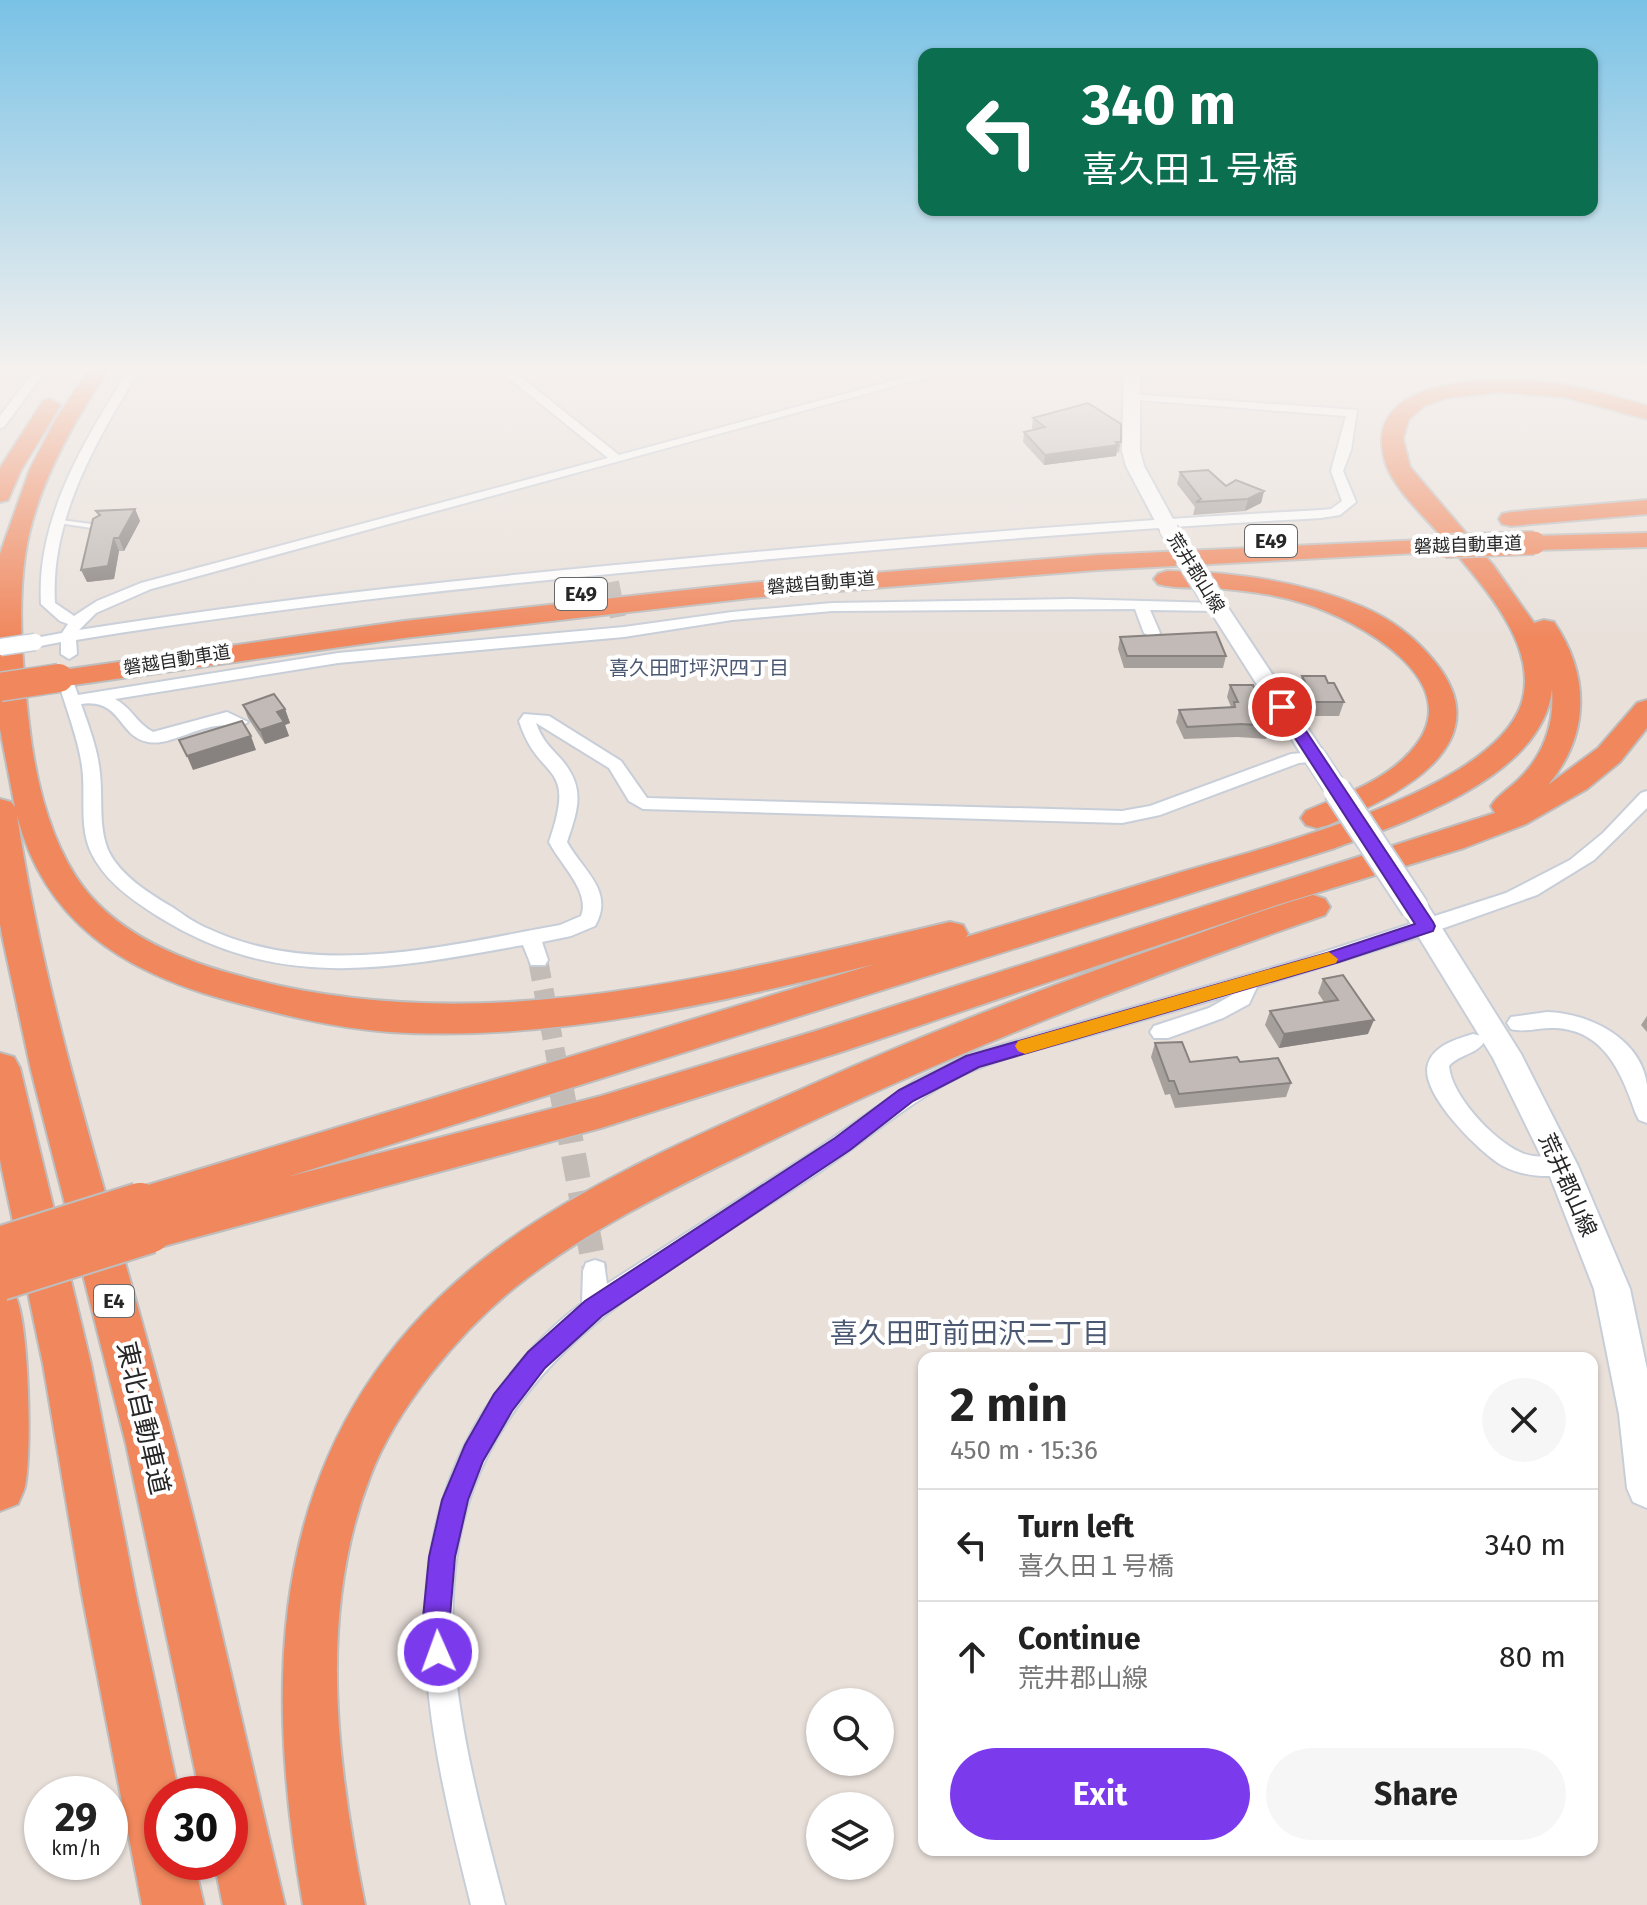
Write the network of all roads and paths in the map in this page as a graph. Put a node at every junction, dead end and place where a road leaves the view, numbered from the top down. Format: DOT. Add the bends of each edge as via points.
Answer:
graph roads {
  1 [pos="18,460"];
  2 [pos="46,460"];
  3 [pos="84,460"];
  4 [pos="614,460"];
  5 [pos="1133,460"];
  6 [pos="1341,460"];
  7 [pos="1397,460"];
  8 [pos="1415,460"];
  9 [pos="0,495"];
  10 [pos="1647,507"];
  11 [pos="60,522"];
  12 [pos="1167,526"];
  13 [pos="99,527"];
  14 [pos="1647,529"];
  15 [pos="1522,531"];
  16 [pos="1437,535"];
  17 [pos="1647,540"];
  18 [pos="12,555"];
  19 [pos="1498,590"];
  20 [pos="1215,602"];
  21 [pos="1140,604"];
  22 [pos="0,618"];
  23 [pos="478,619"];
  24 [pos="78,622"];
  25 [pos="1152,633"];
  26 [pos="68,636"];
  27 [pos="0,647"];
  28 [pos="0,673"];
  29 [pos="65,676"];
  30 [pos="0,687"];
  31 [pos="96,696"];
  32 [pos="1647,709"];
  33 [pos="240,722"];
  34 [pos="1647,745"];
  35 [pos="1315,757"];
  36 [pos="1647,797"];
  37 [pos="0,809"];
  38 [pos="1452,840"];
  39 [pos="1248,844"];
  40 [pos="1420,917"];
  41 [pos="981,926"];
  42 [pos="530,937"];
  43 [pos="1119,945"];
  44 [pos="538,960"];
  45 [pos="1248,982"];
  46 [pos="1518,1023"];
  47 [pos="1161,1032"];
  48 [pos="1473,1042"];
  49 [pos="0,1068"];
  50 [pos="1647,1114"];
  51 [pos="1562,1166"];
  52 [pos="226,1179"];
  53 [pos="145,1218"];
  54 [pos="0,1249"];
  55 [pos="595,1271"];
  56 [pos="0,1278"];
  57 [pos="594,1309"];
  58 [pos="0,1312"];
  59 [pos="359,1441"];
  60 [pos="0,1486"];
  61 [pos="1647,1488"];
  62 [pos="146,1776"];
  63 [pos="224,1776"];
  64 [pos="248,1879"];
  65 [pos="168,1880"];
  66 [pos="173,1905"];
  67 [pos="254,1905"];
  68 [pos="334,1905"];
  69 [pos="488,1905"];
  1 -- 9 [label="highway"];
  2 -- 18 [label="highway"];
  3 -- 11 [label="street"];
  4 -- 24 [label="street" via="146,586"];
  5 -- 12 [label="main road, 荒井郡山線"];
  6 -- 12 [label="street" via="1337,471 1349,502 1343,508"];
  7 -- 19 [label="highway"];
  8 -- 38 [label="highway" via="1527,601 1558,653 1568,685 1567,720 1546,768 1518,798"];
  10 -- 15 [label="highway"];
  11 -- 13 [label="lane"];
  11 -- 24 [label="street" via="44,572 45,590 48,604"];
  12 -- 20 [label="main road, 荒井郡山線, bridge"];
  12 -- 26 [label="street" via="609,575"];
  14 -- 15 [label="highway, 磐越自動車道 / E49"];
  15 -- 16 [label="highway, 磐越自動車道 / E49, bridge"];
  15 -- 17 [label="highway, 磐越自動車道 / E49"];
  16 -- 23 [label="highway, 磐越自動車道 / E49" via="696,595"];
  16 -- 29 [label="highway, 磐越自動車道 / E49" via="1106,548 611,590 355,621"];
  18 -- 22 [label="highway"];
  18 -- 41 [label="highway" via="9,615 15,729 44,844 63,883 91,918 116,938 183,973 316,1011 462,1020 628,1003"];
  19 -- 39 [label="highway" via="1524,664 1520,696 1501,726 1468,754 1401,793"];
  19 -- 52 [label="highway" via="1526,635 1539,672 1532,715 1501,753 1407,808 1294,849"];
  20 -- 21 [label="street"];
  20 -- 35 [label="main road, 荒井郡山線"];
  21 -- 25 [label="street"];
  21 -- 31 [label="street" via="832,607 621,625 338,658"];
  23 -- 29 [label="highway, 磐越自動車道 / E49"];
  23 -- 39 [label="highway" via="889,587 1173,579 1300,594 1394,634 1423,662 1438,692 1440,725 1424,756 1343,808"];
  24 -- 26 [label="street"];
  26 -- 27 [label="street, bridge"];
  26 -- 29 [label="street"];
  28 -- 29 [label="highway, 磐越自動車道 / E49"];
  29 -- 30 [label="highway, 磐越自動車道 / E49, bridge"];
  29 -- 31 [label="street"];
  29 -- 42 [label="street" via="92,778 92,831 104,860 130,888 182,927 274,959 325,963 370,963"];
  31 -- 33 [label="street" via="120,708 138,731 151,738 227,717"];
  32 -- 38 [label="highway" via="1609,755 1576,782 1515,817"];
  34 -- 59 [label="highway" via="1604,789 1526,835 1177,952 1021,1011 840,1089 630,1191 526,1254 471,1298 400,1378"];
  35 -- 40 [label="main road, 荒井郡山線, bridge"];
  35 -- 42 [label="street" via="1297,758 1154,811 1122,817 643,803 615,765 543,719 530,717 534,742 556,764 570,791 558,842 595,900 593,915 583,924"];
  36 -- 40 [label="street" via="1594,851 1564,873 1515,898"];
  37 -- 63 [label="highway, 東北自動車道 / E4" via="41,1025 123,1335"];
  38 -- 43 [label="highway"];
  39 -- 41 [label="highway"];
  40 -- 45 [label="street"];
  40 -- 51 [label="main road, 荒井郡山線" via="1506,1054"];
  41 -- 52 [label="highway" via="641,1033"];
  42 -- 44 [label="street"];
  43 -- 53 [label="highway" via="601,1112"];
  43 -- 59 [label="highway" via="783,1089 678,1139 574,1198 501,1254 438,1319 407,1358"];
  45 -- 47 [label="street" via="1242,999"];
  45 -- 57 [label="street" via="973,1061 906,1096 843,1144"];
  46 -- 50 [label="street" via="1555,1017 1602,1038 1620,1053"];
  48 -- 51 [label="street" via="1440,1062 1442,1088 1504,1155 1524,1164"];
  49 -- 62 [label="highway" via="67,1364"];
  51 -- 61 [label="main road, 荒井郡山線" via="1612,1289"];
  52 -- 53 [label="highway"];
  53 -- 54 [label="highway, bridge"];
  53 -- 56 [label="highway, bridge"];
  55 -- 57 [label="street"];
  57 -- 69 [label="street" via="536,1360 503,1403 455,1500 442,1557 436,1628 444,1700 460,1796"];
  58 -- 60 [label="highway"];
  59 -- 68 [label="highway" via="315,1582 308,1648 316,1793"];
  64 -- 67 [label="highway, 東北自動車道 / E4"];
  65 -- 66 [label="highway"];
}
